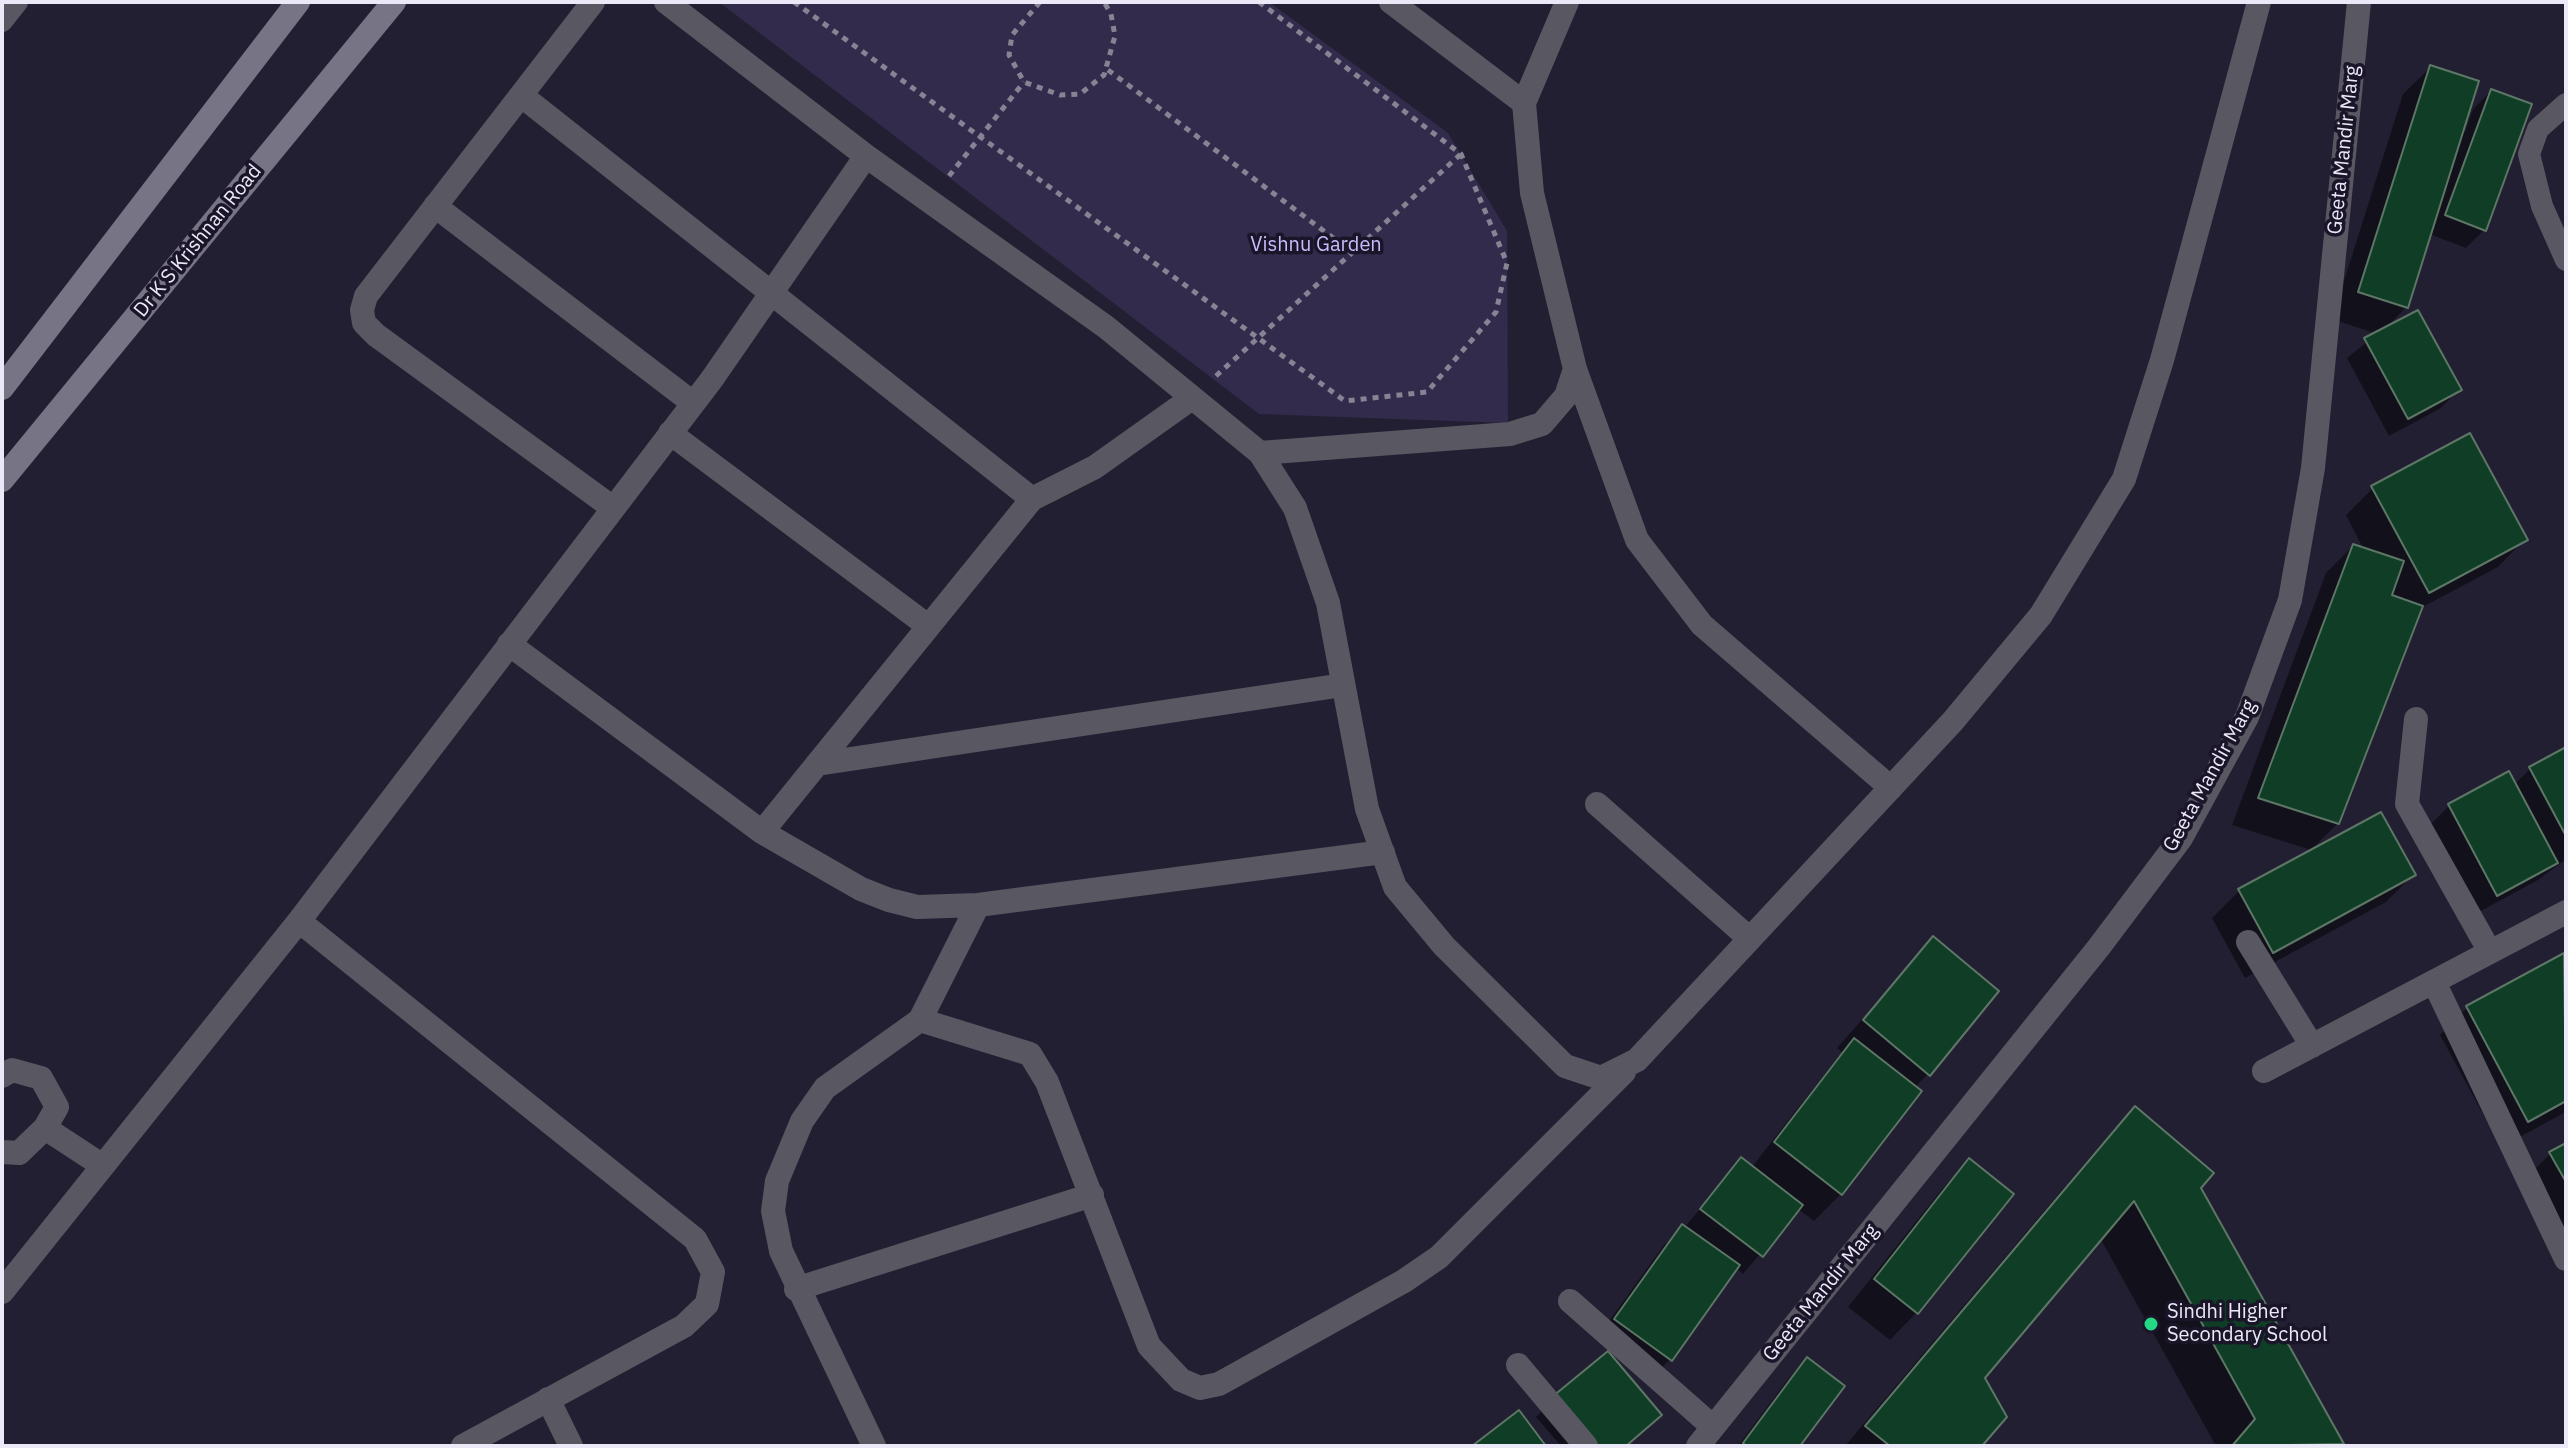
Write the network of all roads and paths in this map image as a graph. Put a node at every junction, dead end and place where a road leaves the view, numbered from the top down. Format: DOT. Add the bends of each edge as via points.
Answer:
graph roads {
  1 [pos="17,2"];
  2 [pos="298,2"];
  3 [pos="394,2"];
  4 [pos="593,2"];
  5 [pos="666,2"];
  6 [pos="794,2"];
  7 [pos="1025,2"];
  8 [pos="1040,2"];
  9 [pos="1104,2"];
  10 [pos="1259,2"];
  11 [pos="1391,2"];
  12 [pos="1567,2"];
  13 [pos="2259,2"];
  14 [pos="2359,2"];
  15 [pos="1033,8"];
  16 [pos="2,21"];
  17 [pos="1108,70"];
  18 [pos="1024,82"];
  19 [pos="522,96"];
  20 [pos="1524,103"];
  21 [pos="2566,104"];
  22 [pos="980,137"];
  23 [pos="1461,154"];
  24 [pos="866,156"];
  25 [pos="948,177"];
  26 [pos="435,206"];
  27 [pos="1352,252"];
  28 [pos="2566,260"];
  29 [pos="771,294"];
  30 [pos="1258,339"];
  31 [pos="1575,369"];
  32 [pos="2,388"];
  33 [pos="1192,398"];
  34 [pos="693,403"];
  35 [pos="670,433"];
  36 [pos="1260,453"];
  37 [pos="2,480"];
  38 [pos="1032,499"];
  39 [pos="613,508"];
  40 [pos="928,626"];
  41 [pos="509,644"];
  42 [pos="1343,685"];
  43 [pos="2416,719"];
  44 [pos="817,764"];
  45 [pos="1891,788"];
  46 [pos="1597,804"];
  47 [pos="762,832"];
  48 [pos="1383,852"];
  49 [pos="978,905"];
  50 [pos="2566,912"];
  51 [pos="299,921"];
  52 [pos="1750,939"];
  53 [pos="2248,942"];
  54 [pos="2490,952"];
  55 [pos="2434,982"];
  56 [pos="920,1020"];
  57 [pos="2312,1046"];
  58 [pos="1637,1060"];
  59 [pos="2264,1071"];
  60 [pos="2,1076"];
  61 [pos="45,1128"];
  62 [pos="2,1152"];
  63 [pos="103,1166"];
  64 [pos="1092,1195"];
  65 [pos="2566,1259"];
  66 [pos="796,1289"];
  67 [pos="2,1292"];
  68 [pos="1570,1301"];
  69 [pos="1518,1365"];
  70 [pos="548,1399"];
  71 [pos="1705,1437"];
  72 [pos="463,1446"];
  73 [pos="571,1446"];
  74 [pos="874,1446"];
  75 [pos="1586,1446"];
  1 -- 16 [label="lane"];
  2 -- 32 [label="street"];
  3 -- 37 [label="street, Dr K S Krishnan Road"];
  4 -- 19 [label="street"];
  5 -- 24 [label="street"];
  6 -- 22 [label="path"];
  7 -- 15 [label="path"];
  8 -- 15 [label="path"];
  9 -- 18 [label="path" via="1115,36 1104,75 1080,94 1060,95"];
  10 -- 23 [label="path"];
  11 -- 20 [label="street"];
  12 -- 20 [label="street"];
  13 -- 45 [label="street" via="2162,360 2124,479 2041,615"];
  14 -- 71 [label="street, Geeta Mandir Marg" via="2313,468 2290,600 2247,717 2181,838 2108,935"];
  15 -- 18 [label="path" via="1012,35 1009,55"];
  17 -- 27 [label="path"];
  18 -- 22 [label="path"];
  19 -- 26 [label="street"];
  19 -- 29 [label="street"];
  20 -- 31 [label="street" via="1532,193"];
  21 -- 28 [label="lane" via="2538,129 2529,154 2542,206"];
  22 -- 25 [label="path"];
  22 -- 30 [label="path"];
  23 -- 27 [label="path"];
  23 -- 30 [label="path" via="1507,263 1496,312 1427,392 1345,401"];
  24 -- 29 [label="street"];
  24 -- 33 [label="street" via="1106,327"];
  26 -- 34 [label="street"];
  26 -- 39 [label="street" via="366,296 364,323"];
  27 -- 30 [label="path"];
  29 -- 34 [label="street"];
  29 -- 38 [label="street"];
  30 -- 33 [label="path"];
  31 -- 36 [label="street" via="1566,396 1542,424 1510,434"];
  31 -- 45 [label="street" via="1637,540 1702,625"];
  33 -- 36 [label="street"];
  33 -- 38 [label="street" via="1095,467"];
  34 -- 35 [label="street"];
  35 -- 39 [label="street"];
  35 -- 40 [label="street"];
  36 -- 42 [label="street" via="1295,508 1328,603"];
  38 -- 40 [label="street"];
  39 -- 41 [label="street"];
  40 -- 44 [label="street"];
  41 -- 47 [label="street"];
  41 -- 51 [label="street"];
  42 -- 44 [label="street"];
  42 -- 48 [label="street" via="1367,809"];
  43 -- 54 [label="street" via="2407,804"];
  44 -- 47 [label="street"];
  45 -- 52 [label="street"];
  46 -- 52 [label="street"];
  47 -- 49 [label="street" via="889,900 917,907"];
  48 -- 49 [label="street"];
  48 -- 58 [label="street" via="1395,887 1444,946 1565,1066 1601,1078"];
  49 -- 56 [label="street"];
  50 -- 54 [label="street"];
  51 -- 63 [label="street"];
  51 -- 70 [label="street" via="695,1239 713,1272 707,1304 684,1326"];
  52 -- 58 [label="street"];
  53 -- 57 [label="street"];
  54 -- 55 [label="street"];
  55 -- 57 [label="street"];
  55 -- 65 [label="street"];
  56 -- 64 [label="street" via="1030,1054 1047,1082"];
  56 -- 66 [label="street" via="825,1088 788,1150 773,1211"];
  57 -- 59 [label="street"];
  58 -- 64 [label="street" via="1439,1257 1219,1384 1200,1388 1181,1380 1149,1346"];
  60 -- 61 [label="street" via="12,1070 41,1078 57,1107"];
  61 -- 62 [label="street" via="19,1153"];
  61 -- 63 [label="street"];
  63 -- 67 [label="street"];
  64 -- 66 [label="street"];
  66 -- 74 [label="street"];
  68 -- 71 [label="street"];
  69 -- 75 [label="street"];
  70 -- 72 [label="street"];
  70 -- 73 [label="street"];
}
